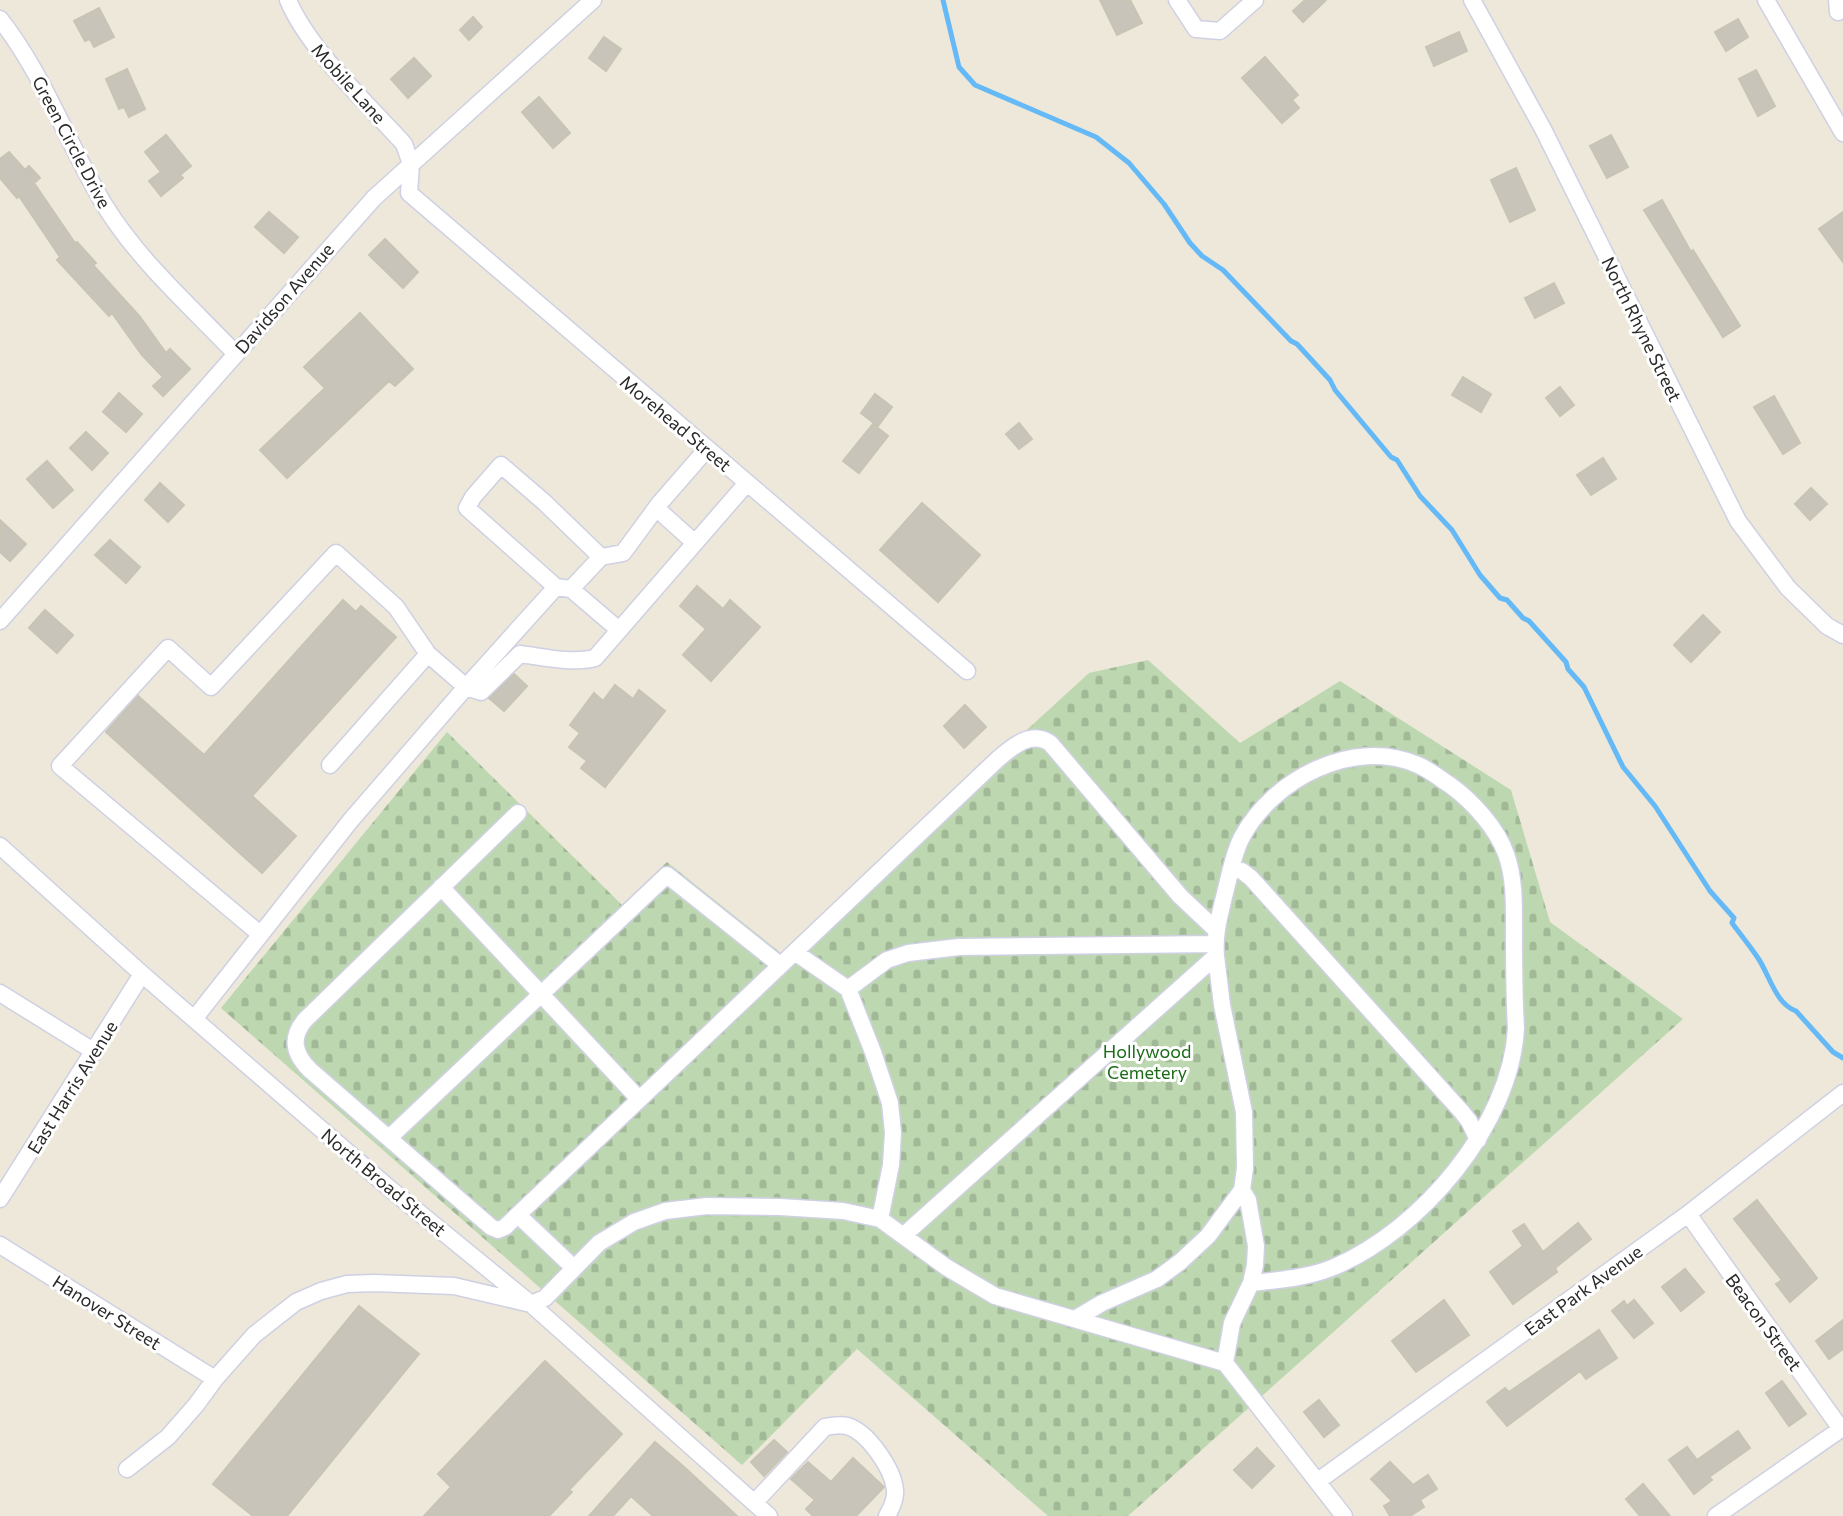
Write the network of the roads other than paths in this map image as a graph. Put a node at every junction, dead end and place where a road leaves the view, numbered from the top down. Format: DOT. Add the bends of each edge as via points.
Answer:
graph roads {
  1 [pos="288,0"];
  2 [pos="593,0"];
  3 [pos="1177,0"];
  4 [pos="1255,0"];
  5 [pos="1472,0"];
  6 [pos="1766,0"];
  7 [pos="0,19"];
  8 [pos="1843,133"];
  9 [pos="411,164"];
  10 [pos="236,354"];
  11 [pos="706,450"];
  12 [pos="747,483"];
  13 [pos="656,508"];
  14 [pos="695,542"];
  15 [pos="601,557"];
  16 [pos="563,588"];
  17 [pos="0,621"];
  18 [pos="619,630"];
  19 [pos="1843,635"];
  20 [pos="428,653"];
  21 [pos="967,671"];
  22 [pos="466,687"];
  23 [pos="330,765"];
  24 [pos="518,813"];
  25 [pos="0,846"];
  26 [pos="1231,869"];
  27 [pos="442,887"];
  28 [pos="260,934"];
  29 [pos="1216,943"];
  30 [pos="796,953"];
  31 [pos="780,965"];
  32 [pos="142,974"];
  33 [pos="848,989"];
  34 [pos="0,993"];
  35 [pos="542,994"];
  36 [pos="194,1018"];
  37 [pos="95,1052"];
  38 [pos="1843,1093"];
  39 [pos="639,1099"];
  40 [pos="390,1137"];
  41 [pos="1478,1140"];
  42 [pos="1242,1190"];
  43 [pos="0,1199"];
  44 [pos="1688,1214"];
  45 [pos="518,1215"];
  46 [pos="880,1219"];
  47 [pos="904,1234"];
  48 [pos="0,1245"];
  49 [pos="573,1268"];
  50 [pos="1251,1283"];
  51 [pos="531,1304"];
  52 [pos="1075,1319"];
  53 [pos="1225,1363"];
  54 [pos="215,1379"];
  55 [pos="127,1469"];
  56 [pos="1318,1481"];
  57 [pos="754,1503"];
  58 [pos="769,1516"];
  59 [pos="887,1516"];
  60 [pos="1344,1516"];
  61 [pos="1717,1516"];
  1 -- 9 [label="street, Mobile Lane" via="311,40 404,144"];
  2 -- 9 [label="street, Davidson Avenue"];
  3 -- 4 [label="street" via="1196,29 1220,31"];
  5 -- 19 [label="street, North Rhyne Street" via="1542,129 1738,521 1788,588 1827,626"];
  6 -- 8 [label="street"];
  7 -- 10 [label="street, Green Circle Drive" via="32,66 107,209 134,246"];
  9 -- 10 [label="street, Davidson Avenue" via="338,237"];
  9 -- 11 [label="street, Morehead Street" via="409,193"];
  10 -- 17 [label="street, Davidson Avenue"];
  11 -- 12 [label="street, Morehead Street"];
  11 -- 13 [label="street"];
  12 -- 14 [label="street"];
  12 -- 21 [label="street, Morehead Street"];
  13 -- 14 [label="street"];
  13 -- 15 [label="street" via="623,553"];
  14 -- 18 [label="street"];
  15 -- 16 [label="street"];
  15 -- 16 [label="street" via="501,465 467,508"];
  16 -- 18 [label="street"];
  16 -- 22 [label="street"];
  18 -- 22 [label="street" via="595,658 584,661 520,654 481,692"];
  20 -- 22 [label="street"];
  20 -- 23 [label="street"];
  20 -- 28 [label="street" via="396,607 336,552 211,687 168,648 60,766"];
  22 -- 28 [label="street"];
  24 -- 27 [label="street"];
  25 -- 32 [label="street, North Broad Street"];
  26 -- 29 [label="street"];
  26 -- 41 [label="street" via="1251,878 1461,1111"];
  26 -- 41 [label="street" via="1242,836 1283,789 1306,773 1339,762 1386,757 1417,764 1470,802 1503,847 1514,905 1515,1048 1504,1088"];
  27 -- 35 [label="street"];
  27 -- 40 [label="street" via="305,1020 294,1041 310,1070"];
  28 -- 36 [label="street"];
  29 -- 30 [label="street" via="1050,743 1033,738 998,759"];
  29 -- 33 [label="street" via="959,947 908,953 887,960"];
  29 -- 42 [label="street" via="1222,1005 1244,1112"];
  29 -- 47 [label="street"];
  30 -- 31 [label="street"];
  30 -- 33 [label="street"];
  31 -- 35 [label="street" via="667,875"];
  31 -- 39 [label="street"];
  32 -- 36 [label="street, North Broad Street"];
  32 -- 37 [label="street, East Harris Avenue"];
  33 -- 46 [label="street" via="893,1120 891,1165"];
  34 -- 37 [label="street"];
  35 -- 39 [label="street"];
  35 -- 40 [label="street"];
  36 -- 51 [label="street, North Broad Street"];
  37 -- 43 [label="street, East Harris Avenue"];
  38 -- 44 [label="street, East Park Avenue"];
  39 -- 45 [label="street"];
  40 -- 45 [label="street" via="491,1227 505,1227"];
  41 -- 50 [label="street" via="1423,1204 1360,1254 1307,1276"];
  42 -- 50 [label="street" via="1256,1246"];
  42 -- 52 [label="street" via="1208,1236 1180,1262 1157,1279"];
  44 -- 56 [label="street, East Park Avenue"];
  44 -- 61 [label="street, Beacon Street" via="1841,1429"];
  45 -- 49 [label="street"];
  46 -- 47 [label="street"];
  46 -- 49 [label="street" via="843,1211 780,1207 707,1206 665,1211 610,1235"];
  47 -- 52 [label="street" via="984,1291"];
  48 -- 54 [label="street, Hanover Street"];
  49 -- 51 [label="street" via="545,1298"];
  50 -- 53 [label="street" via="1232,1323"];
  51 -- 54 [label="street" via="454,1286 374,1283 321,1290 275,1317"];
  51 -- 57 [label="street, North Broad Street"];
  52 -- 53 [label="street"];
  53 -- 56 [label="street"];
  54 -- 55 [label="street" via="168,1437"];
  56 -- 60 [label="street"];
  57 -- 58 [label="street, North Broad Street"];
  57 -- 59 [label="street" via="825,1427 847,1426 882,1457 890,1474 895,1490"];
}
